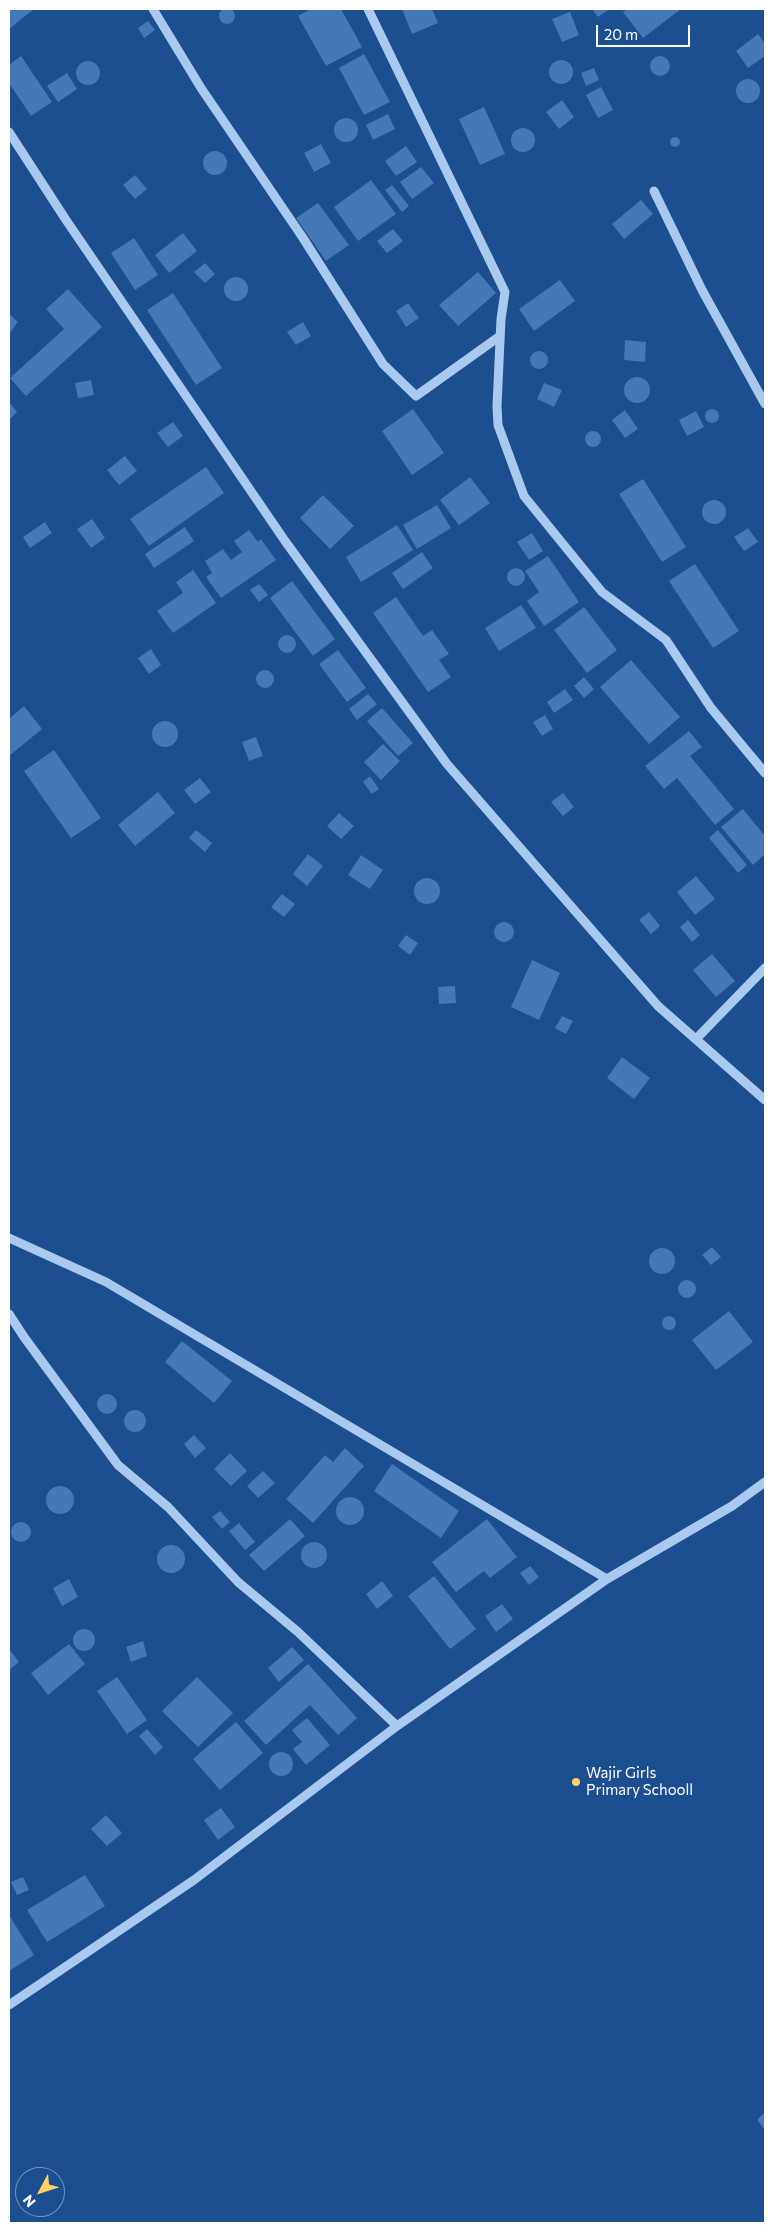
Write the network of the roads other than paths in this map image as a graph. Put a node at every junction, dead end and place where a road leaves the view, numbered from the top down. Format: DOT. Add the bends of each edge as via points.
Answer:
graph roads {
  1 [pos="153,9"];
  2 [pos="368,9"];
  3 [pos="9,132"];
  4 [pos="654,190"];
  5 [pos="500,336"];
  6 [pos="765,404"];
  7 [pos="765,773"];
  8 [pos="765,968"];
  9 [pos="696,1039"];
  10 [pos="765,1100"];
  11 [pos="9,1238"];
  12 [pos="9,1314"];
  13 [pos="765,1482"];
  14 [pos="607,1580"];
  15 [pos="398,1726"];
  16 [pos="9,2005"];
  1 -- 5 [label="street" via="201,88 303,238 383,364 416,396"];
  2 -- 5 [label="street" via="505,292"];
  3 -- 9 [label="street" via="285,541 447,764 658,1006"];
  4 -- 6 [label="street" via="702,290"];
  5 -- 7 [label="street" via="498,425 524,496 602,592 666,640 711,708"];
  8 -- 9 [label="street"];
  9 -- 10 [label="street"];
  11 -- 14 [label="street" via="106,1282"];
  12 -- 15 [label="street" via="118,1465 168,1507 238,1582 298,1632"];
  13 -- 14 [label="street" via="732,1506"];
  14 -- 15 [label="street"];
  15 -- 16 [label="street" via="194,1880"];
}
